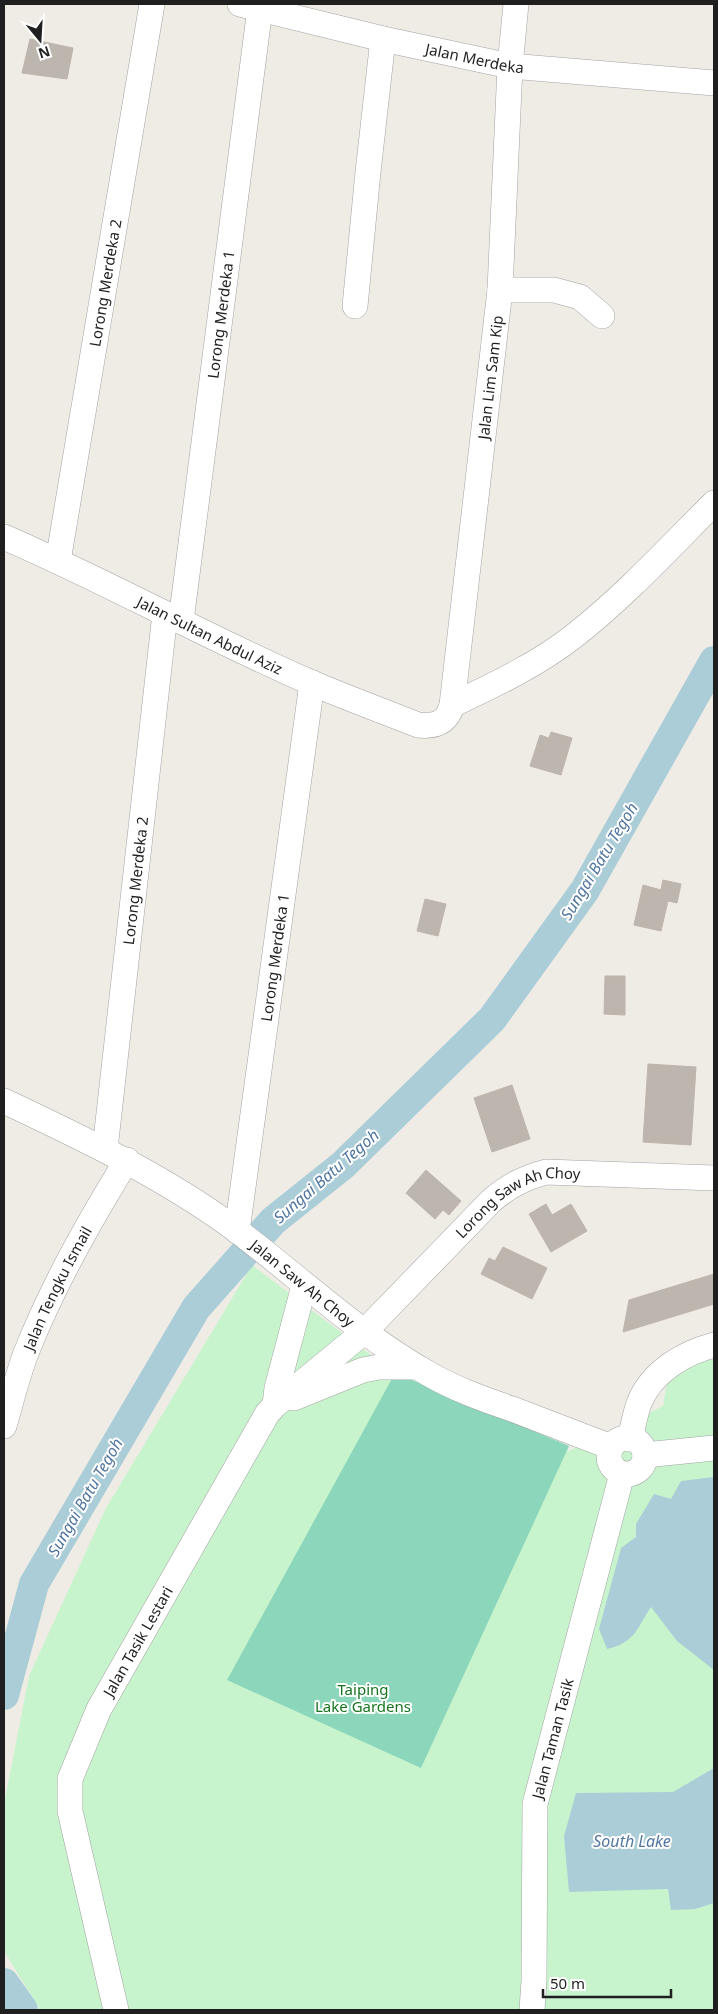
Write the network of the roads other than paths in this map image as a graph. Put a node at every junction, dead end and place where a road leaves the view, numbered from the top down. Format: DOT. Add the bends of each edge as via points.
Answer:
graph roads {
  1 [pos="152,4"];
  2 [pos="516,4"];
  3 [pos="250,6"];
  4 [pos="383,39"];
  5 [pos="510,66"];
  6 [pos="714,83"];
  7 [pos="500,290"];
  8 [pos="355,306"];
  9 [pos="602,316"];
  10 [pos="714,503"];
  11 [pos="4,537"];
  12 [pos="58,561"];
  13 [pos="173,617"];
  14 [pos="312,683"];
  15 [pos="452,704"];
  16 [pos="418,725"];
  17 [pos="4,1101"];
  18 [pos="105,1149"];
  19 [pos="127,1160"];
  20 [pos="714,1178"];
  21 [pos="241,1234"];
  22 [pos="304,1286"];
  23 [pos="364,1331"];
  24 [pos="714,1345"];
  25 [pos="416,1367"];
  26 [pos="10,1387"];
  27 [pos="276,1405"];
  28 [pos="4,1426"];
  29 [pos="629,1447"];
  30 [pos="714,1448"];
  31 [pos="116,2010"];
  32 [pos="532,2010"];
  1 -- 12 [label="street, Lorong Merdeka 2"];
  2 -- 5 [label="street, Jalan Lim Sam Kip"];
  3 -- 4 [label="street, Jalan Merdeka"];
  3 -- 13 [label="street, Lorong Merdeka 1"];
  4 -- 5 [label="street, Jalan Merdeka"];
  4 -- 8 [label="street"];
  5 -- 6 [label="street, Jalan Merdeka"];
  5 -- 7 [label="street, Jalan Lim Sam Kip"];
  7 -- 9 [label="street" via="554,290 571,294 580,297"];
  7 -- 15 [label="street, Jalan Lim Sam Kip"];
  10 -- 15 [label="street" via="622,595 572,637 505,680"];
  11 -- 12 [label="street, Jalan Sultan Abdul Aziz"];
  12 -- 13 [label="street, Jalan Sultan Abdul Aziz"];
  13 -- 14 [label="street, Jalan Sultan Abdul Aziz"];
  13 -- 18 [label="street, Lorong Merdeka 2"];
  14 -- 16 [label="street, Jalan Sultan Abdul Aziz"];
  14 -- 21 [label="street, Lorong Merdeka 1"];
  15 -- 16 [label="street, Jalan Lim Sam Kip" via="450,714 442,723 430,727"];
  17 -- 18 [label="street, Jalan Saw Ah Choy"];
  18 -- 19 [label="street, Jalan Saw Ah Choy"];
  19 -- 21 [label="street, Jalan Saw Ah Choy" via="194,1200"];
  19 -- 26 [label="street, Jalan Tengku Ismail" via="48,1302"];
  20 -- 23 [label="street, Lorong Saw Ah Choy" via="546,1172 523,1179 505,1188 491,1201"];
  21 -- 22 [label="street, Jalan Saw Ah Choy"];
  22 -- 23 [label="street, Jalan Saw Ah Choy"];
  22 -- 27 [label="street" via="277,1388"];
  23 -- 25 [label="street, Jalan Saw Ah Choy"];
  23 -- 27 [label="street, Jalan Tasik Lestari"];
  24 -- 29 [label="street" via="673,1362 651,1381 640,1402"];
  25 -- 27 [label="street" via="363,1370"];
  25 -- 29 [label="street, Jalan Saw Ah Choy" via="454,1388"];
  26 -- 28 [label="street, Jalan Tengku Ismail"];
  27 -- 31 [label="street, Jalan Tasik Lestari" via="259,1426 99,1709 70,1779 70,1811"];
  29 -- 30 [label="street"];
  29 -- 32 [label="street, Jalan Taman Tasik" via="608,1458 613,1468 622,1474 535,1804"];
}
